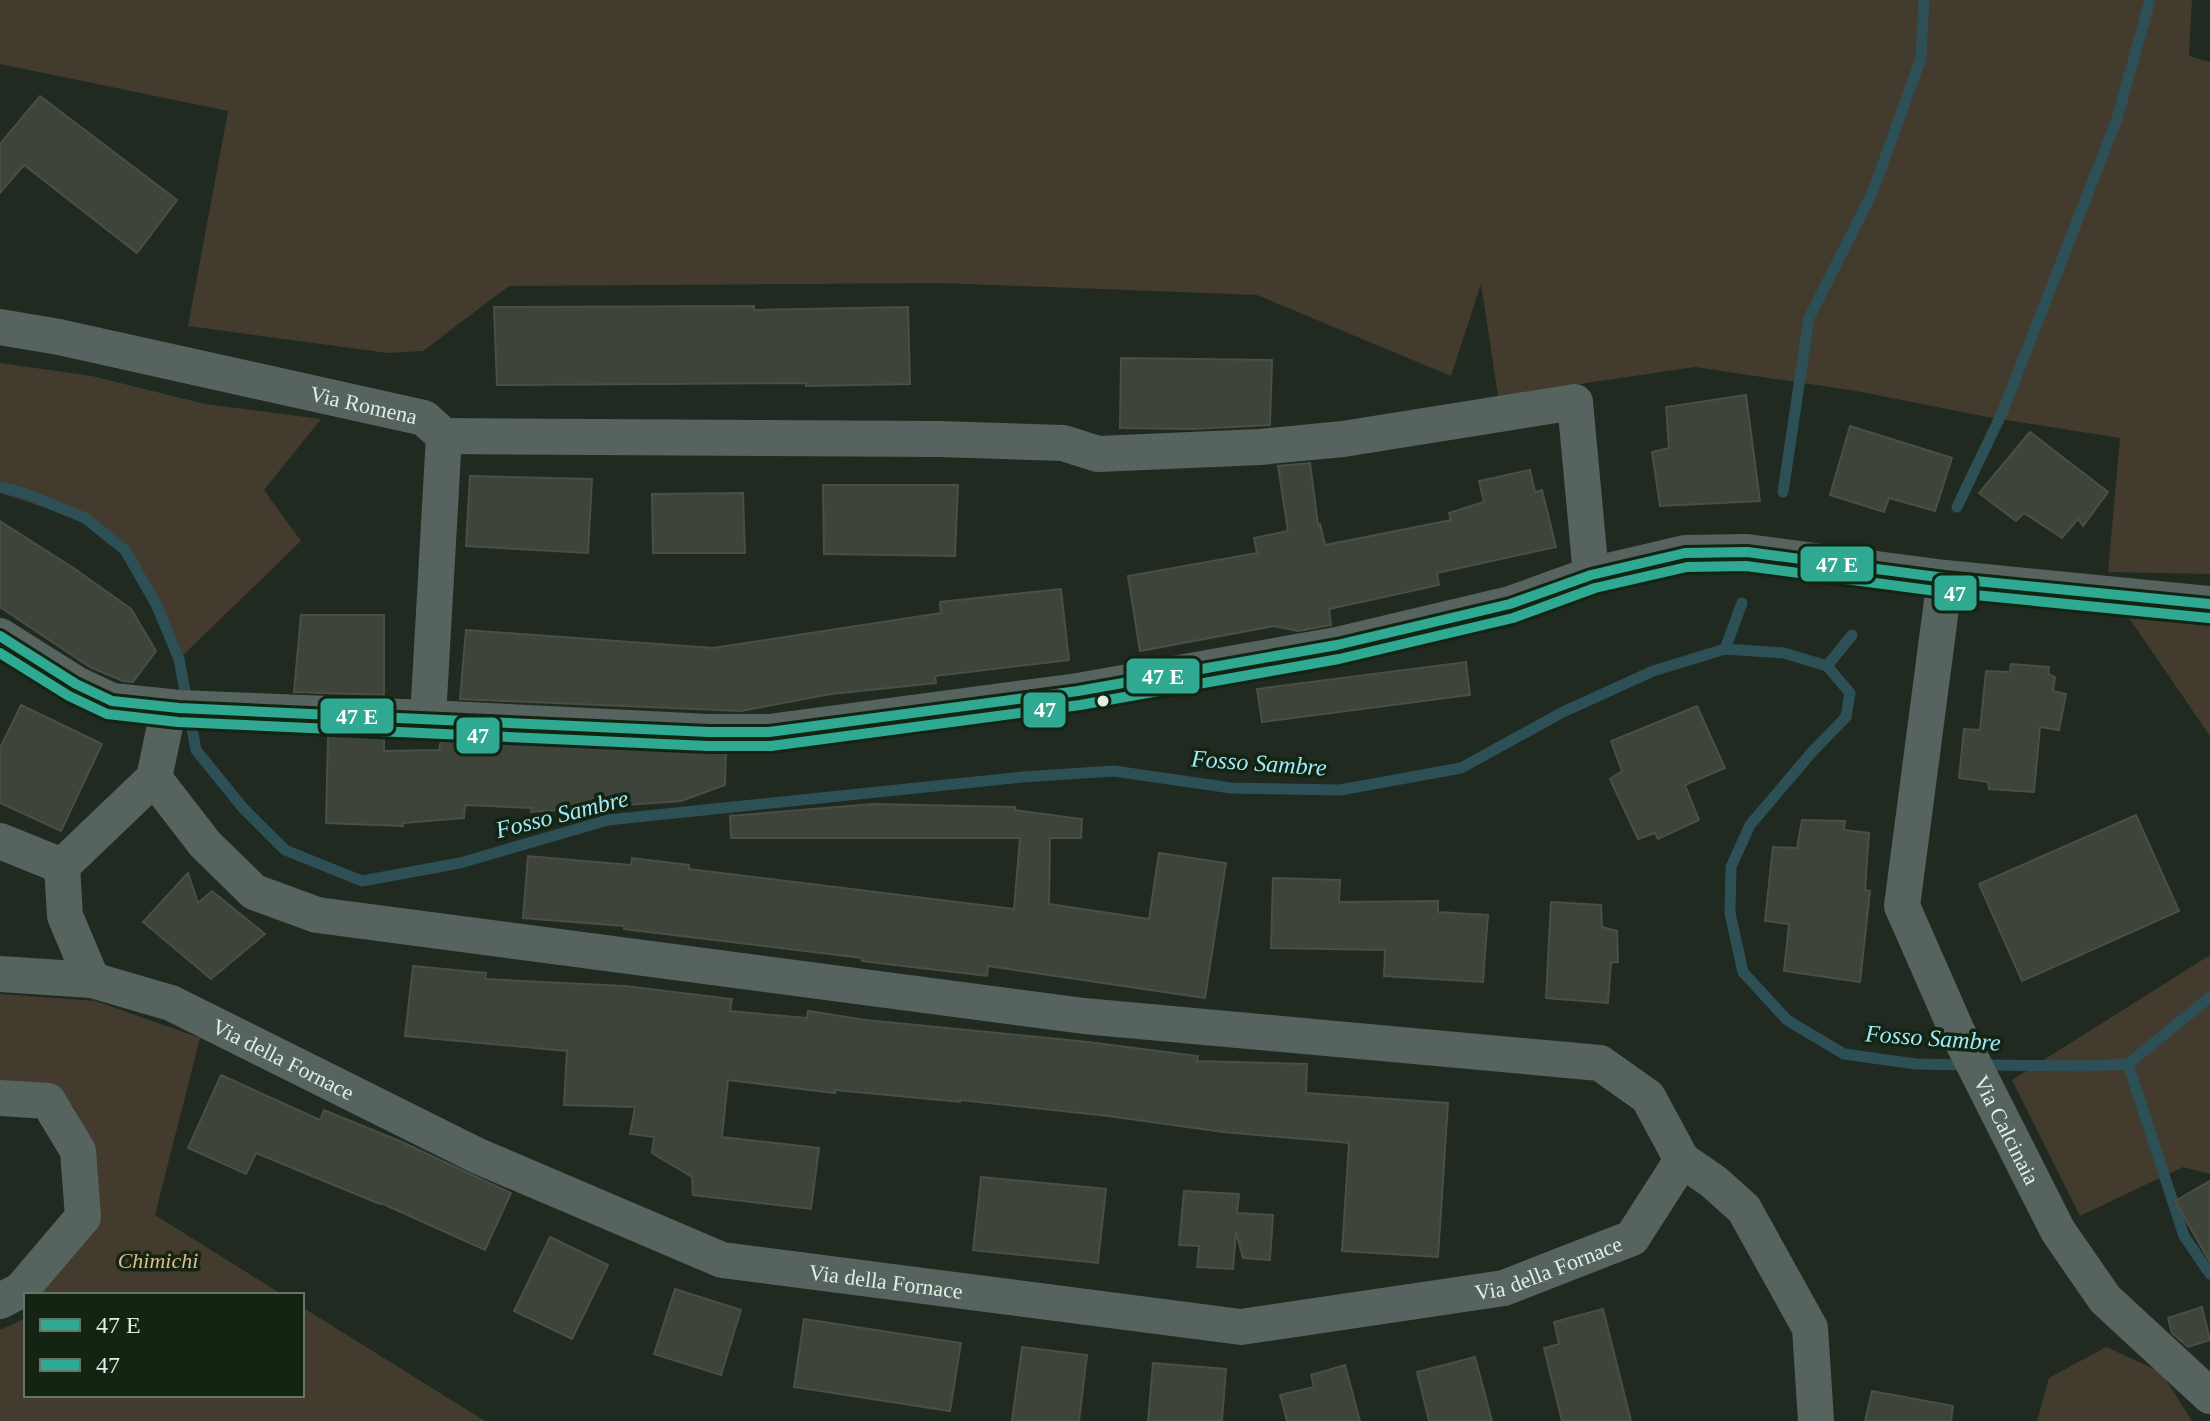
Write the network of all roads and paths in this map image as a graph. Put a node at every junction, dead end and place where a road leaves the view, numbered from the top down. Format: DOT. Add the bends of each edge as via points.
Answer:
graph roads {
  1 [pos="0,327"];
  2 [pos="444,436"];
  3 [pos="1591,575"];
  4 [pos="1945,578"];
  5 [pos="2210,604"];
  6 [pos="0,636"];
  7 [pos="174,707"];
  8 [pos="428,718"];
  9 [pos="154,778"];
  10 [pos="0,841"];
  11 [pos="62,866"];
  12 [pos="0,974"];
  13 [pos="92,980"];
  14 [pos="0,1098"];
  15 [pos="1682,1160"];
  16 [pos="0,1301"];
  17 [pos="2210,1396"];
  18 [pos="1816,1421"];
  1 -- 2 [label="street, Via Romena" via="424,418"];
  2 -- 3 [label="street" via="939,439 1063,443 1098,454 1315,442 1575,402"];
  2 -- 8 [label="street, Via Romena"];
  3 -- 4 [label="street" via="1685,553 1747,552"];
  3 -- 8 [label="street" via="1510,604 1337,645 1088,690 769,732"];
  4 -- 5 [label="street"];
  4 -- 17 [label="street, Via Calcinaia" via="1902,906 1956,1029 2058,1231 2105,1299"];
  6 -- 7 [label="street" via="112,701"];
  7 -- 8 [label="street"];
  7 -- 9 [label="street"];
  9 -- 11 [label="street"];
  9 -- 15 [label="street" via="205,844 254,892 317,915 1084,1016 1600,1063 1648,1097"];
  10 -- 11 [label="street"];
  11 -- 13 [label="street" via="65,916"];
  12 -- 13 [label="street, Via della Fornace"];
  13 -- 15 [label="street, Via della Fornace" via="171,1003 478,1156 722,1260 1241,1327 1504,1288 1632,1238"];
  14 -- 16 [label="street" via="48,1101 78,1151 83,1217 21,1290"];
  15 -- 18 [label="street" via="1744,1209 1810,1328"];
}
